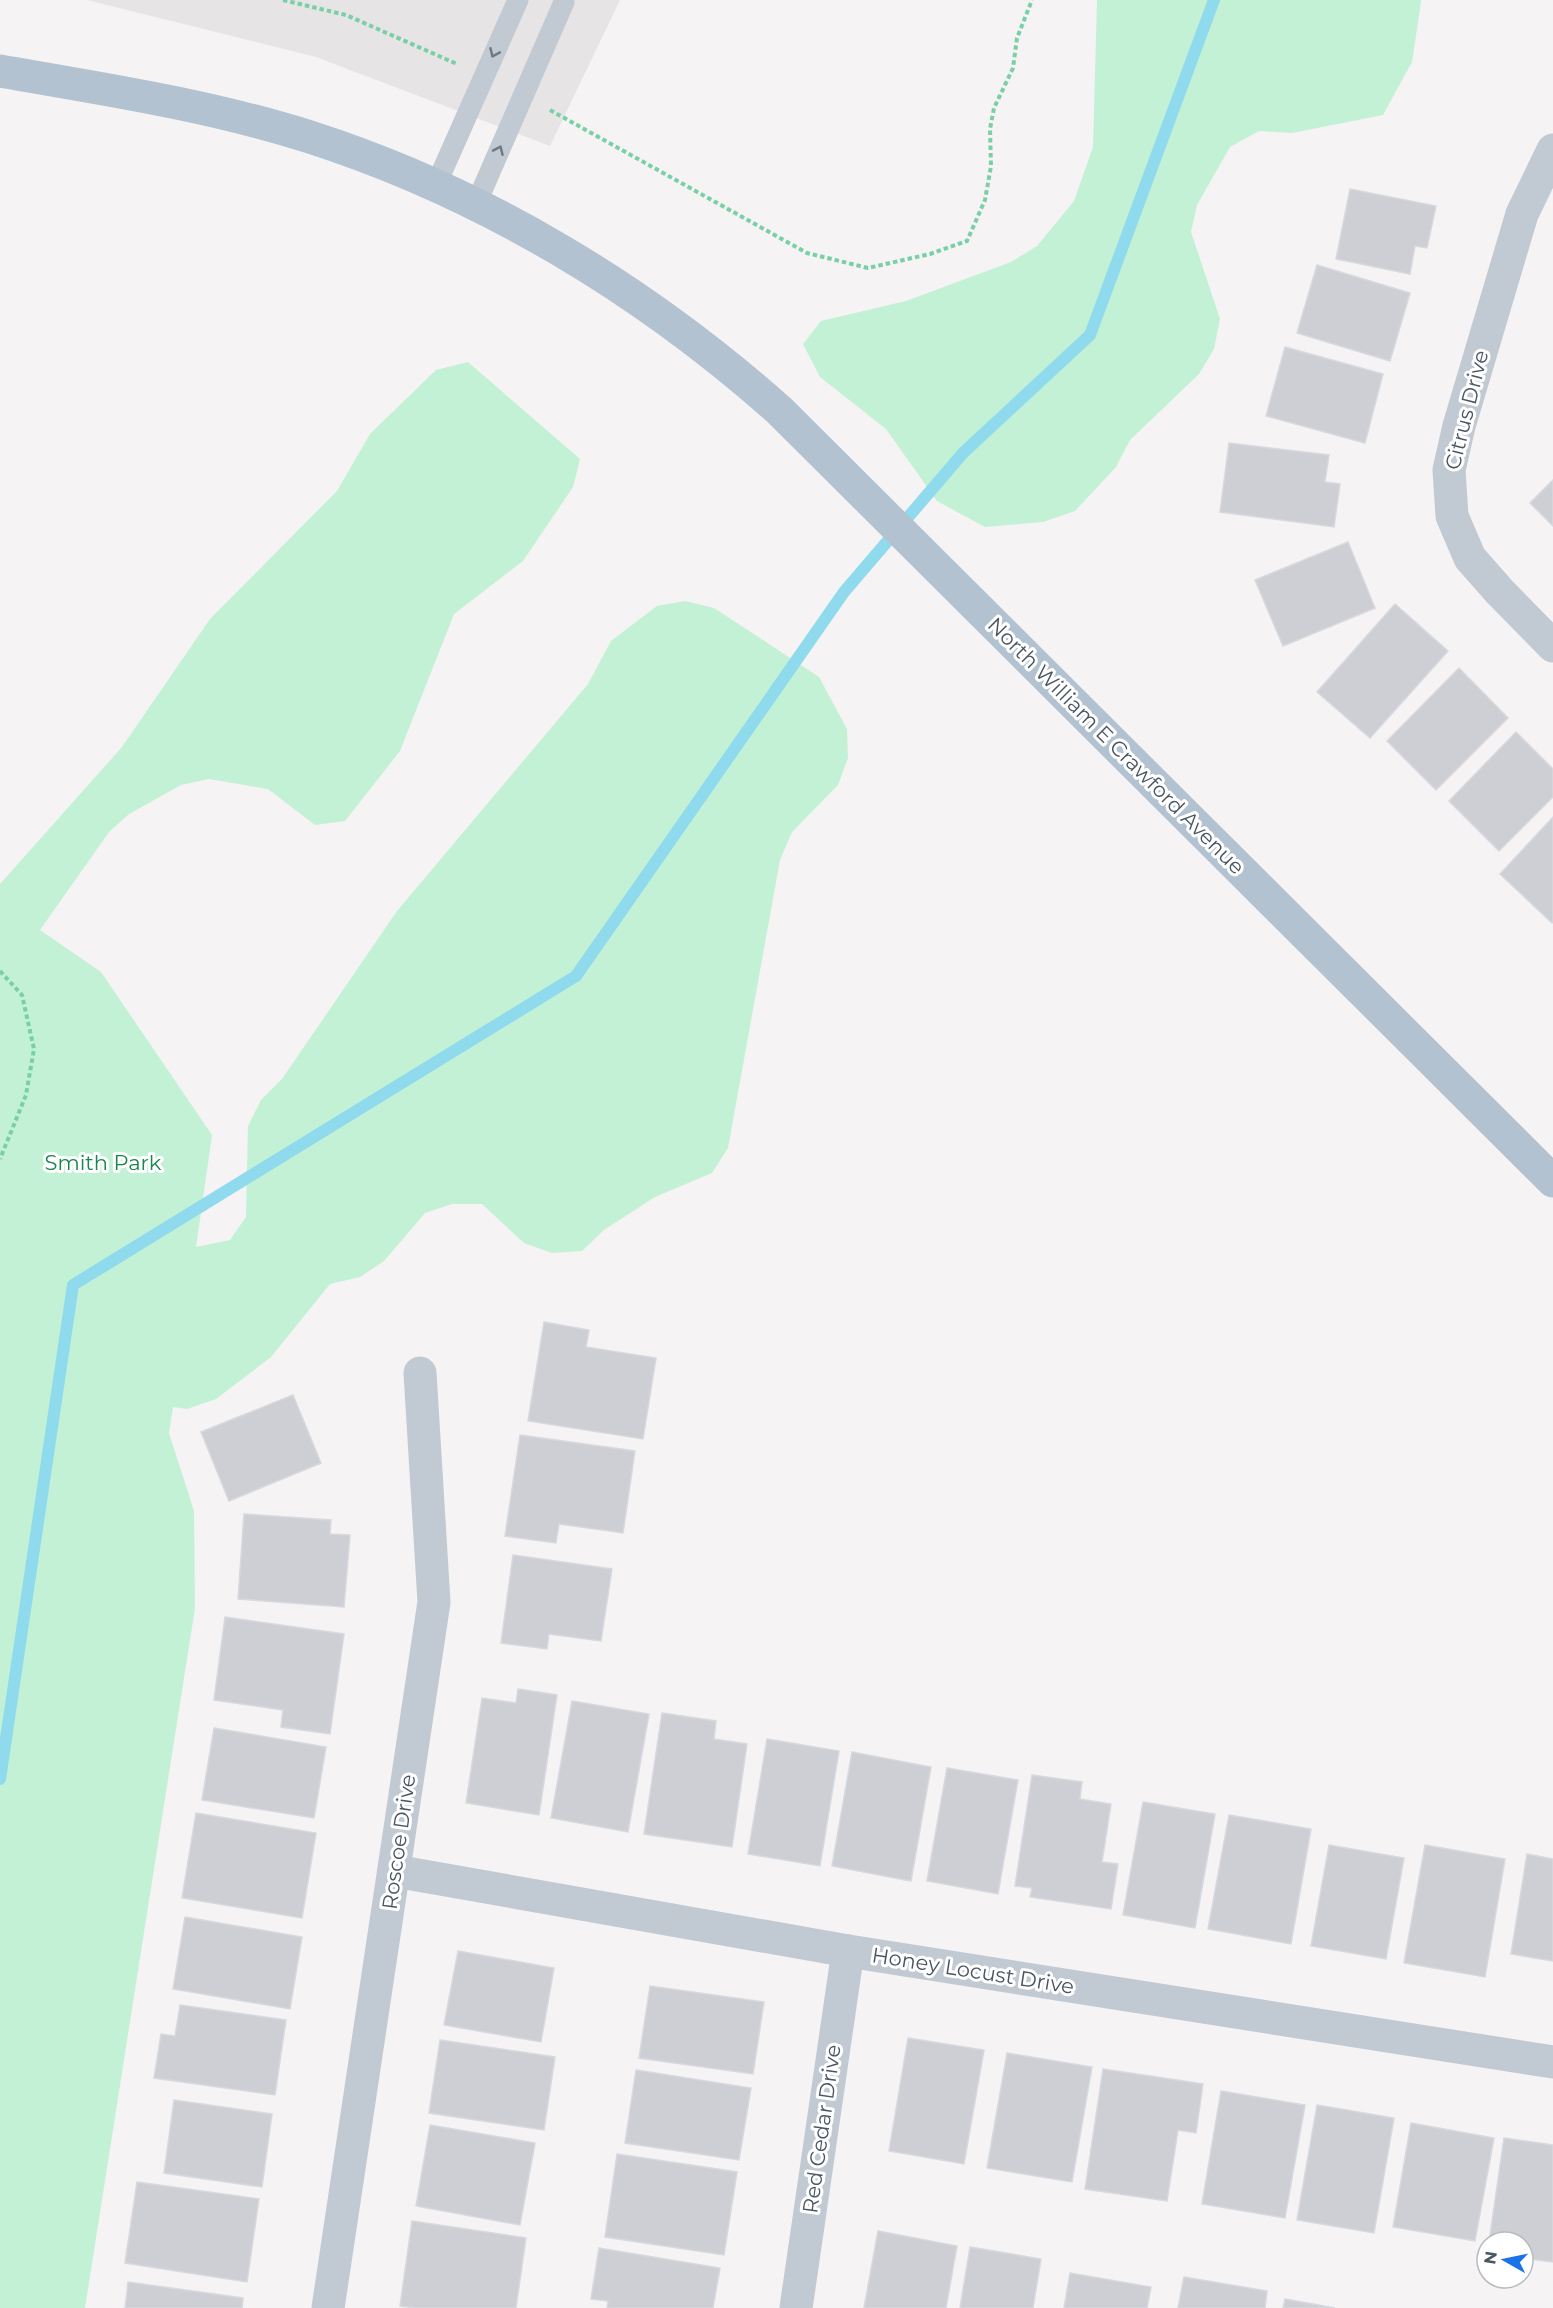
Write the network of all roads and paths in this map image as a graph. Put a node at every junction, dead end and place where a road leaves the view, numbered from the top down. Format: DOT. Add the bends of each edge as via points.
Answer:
graph roads {
  1 [pos="283,0"];
  2 [pos="518,0"];
  3 [pos="1032,0"];
  4 [pos="563,1"];
  5 [pos="0,71"];
  6 [pos="484,75"];
  7 [pos="523,96"];
  8 [pos="1553,150"];
  9 [pos="436,185"];
  10 [pos="476,204"];
  11 [pos="1553,646"];
  12 [pos="0,972"];
  13 [pos="0,1159"];
  14 [pos="1553,1181"];
  15 [pos="420,1373"];
  16 [pos="395,1871"];
  17 [pos="848,1951"];
  18 [pos="1553,2062"];
  19 [pos="328,2308"];
  20 [pos="796,2308"];
  1 -- 6 [label="path" via="346,15"];
  2 -- 6 [label="lane, one-way"];
  3 -- 7 [label="path" via="1017,38 1013,68 994,108 985,200 968,241 930,255 868,268 807,253"];
  4 -- 7 [label="lane"];
  5 -- 9 [label="main road, North William E Crawford Avenue" via="126,92 252,121 309,137"];
  6 -- 9 [label="lane"];
  10 -- 7 [label="lane, one-way"];
  8 -- 11 [label="street, Citrus Drive" via="1522,214 1449,470 1452,516 1470,558"];
  9 -- 10 [label="main road, North William E Crawford Avenue"];
  10 -- 14 [label="main road, North William E Crawford Avenue" via="569,255 670,322 765,397"];
  12 -- 13 [label="path" via="22,995 34,1049 26,1095"];
  15 -- 16 [label="street, Roscoe Drive" via="434,1602"];
  16 -- 17 [label="street, Honey Locust Drive"];
  16 -- 19 [label="street, Roscoe Drive"];
  17 -- 18 [label="street, Honey Locust Drive"];
  17 -- 20 [label="street, Red Cedar Drive"];
}
